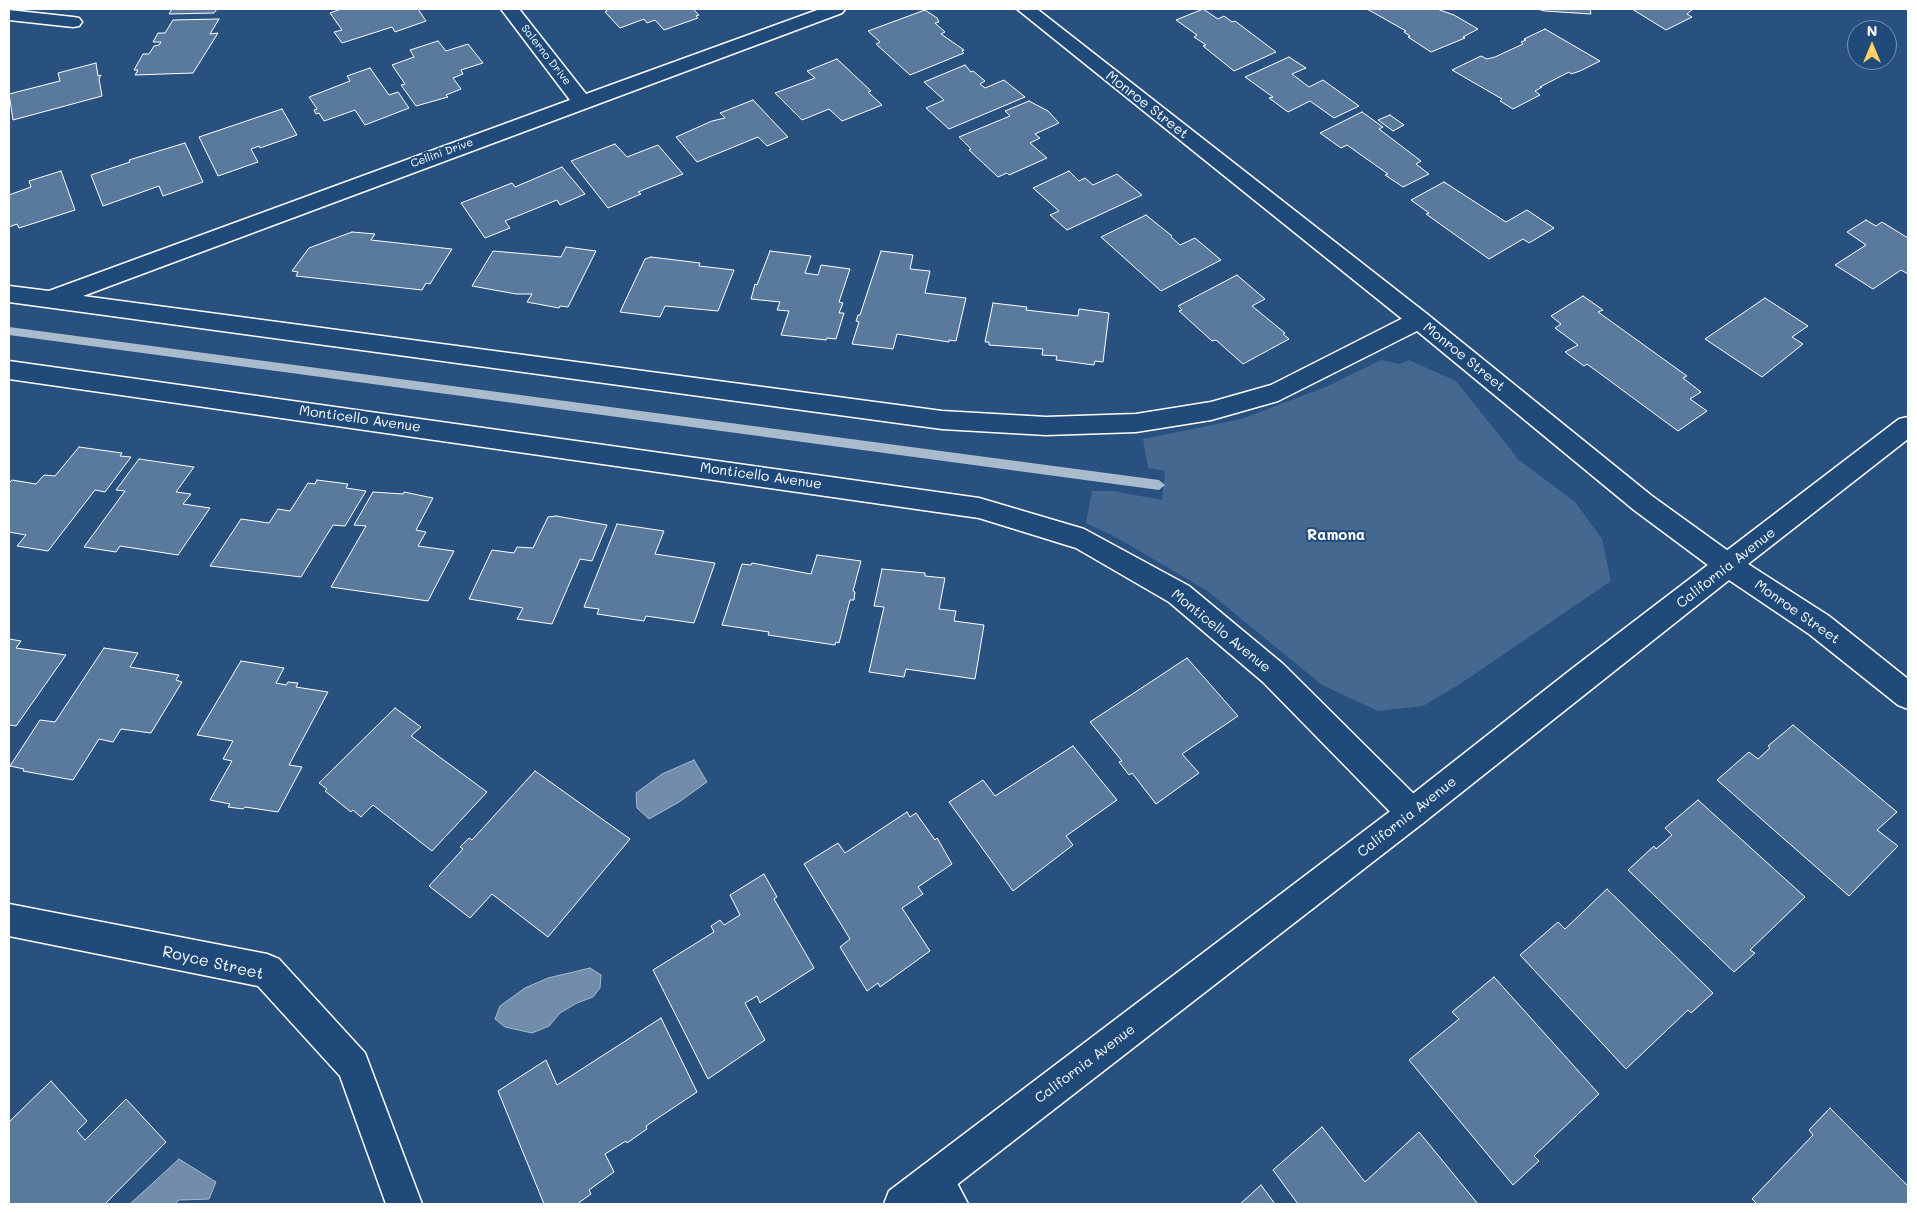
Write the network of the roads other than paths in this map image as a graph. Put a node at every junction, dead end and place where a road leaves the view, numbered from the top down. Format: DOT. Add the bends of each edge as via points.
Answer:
graph roads {
  1 [pos="510,9"];
  2 [pos="836,9"];
  3 [pos="1026,9"];
  4 [pos="9,15"];
  5 [pos="73,22"];
  6 [pos="581,101"];
  7 [pos="9,294"];
  8 [pos="50,299"];
  9 [pos="1419,320"];
  10 [pos="9,370"];
  11 [pos="1908,426"];
  12 [pos="1729,566"];
  13 [pos="1908,696"];
  14 [pos="1412,813"];
  15 [pos="9,920"];
  16 [pos="942,1192"];
  17 [pos="404,1204"];
  18 [pos="902,1204"];
  1 -- 6 [label="street, Salerno Drive"];
  2 -- 6 [label="street, Cellini Drive"];
  3 -- 9 [label="street, Monroe Street"];
  4 -- 5 [label="street"];
  6 -- 8 [label="street, Cellini Drive"];
  7 -- 8 [label="street"];
  8 -- 9 [label="street" via="933,419 1046,426 1136,423 1211,411 1278,392"];
  9 -- 12 [label="street, Monroe Street" via="1643,503"];
  10 -- 14 [label="street, Monticello Avenue" via="979,508 1084,540 1179,594 1273,672"];
  11 -- 12 [label="street, California Avenue"];
  12 -- 13 [label="street, Monroe Street" via="1819,625"];
  12 -- 14 [label="street, California Avenue"];
  14 -- 16 [label="street, California Avenue"];
  15 -- 17 [label="street, Royce Street" via="267,971 352,1065"];
  16 -- 18 [label="street, California Avenue"];
}
